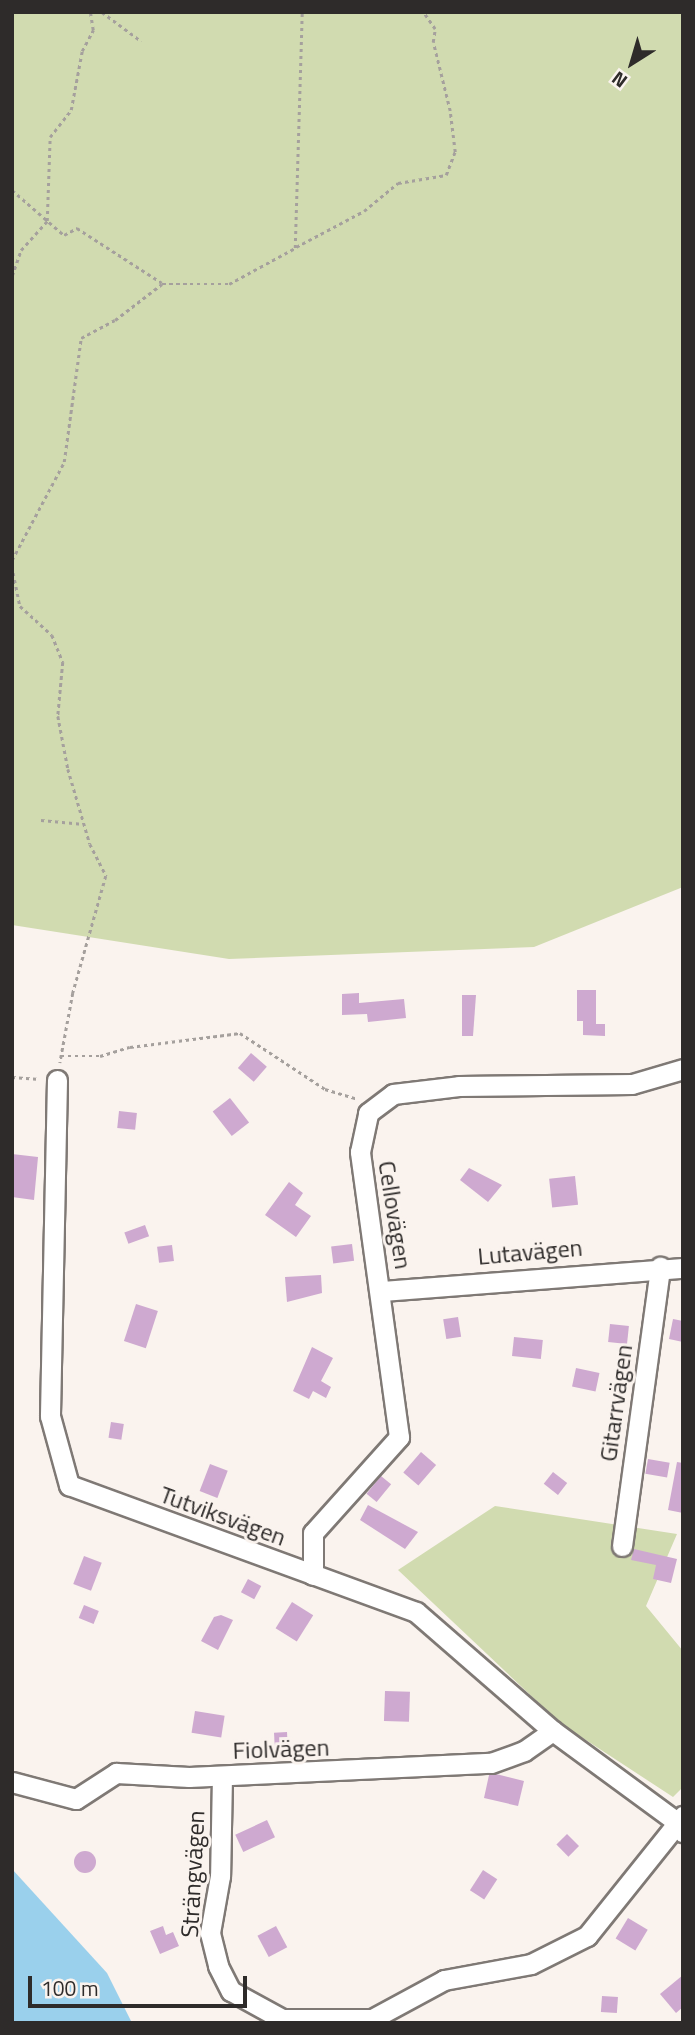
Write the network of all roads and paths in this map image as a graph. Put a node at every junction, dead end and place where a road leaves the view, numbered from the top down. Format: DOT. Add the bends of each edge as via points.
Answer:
graph roads {
  1 [pos="90,12"];
  2 [pos="102,12"];
  3 [pos="302,12"];
  4 [pos="422,12"];
  5 [pos="141,41"];
  6 [pos="12,190"];
  7 [pos="47,220"];
  8 [pos="295,248"];
  9 [pos="12,276"];
  10 [pos="162,284"];
  11 [pos="12,560"];
  12 [pos="12,566"];
  13 [pos="41,820"];
  14 [pos="84,824"];
  15 [pos="61,1056"];
  16 [pos="683,1069"];
  17 [pos="12,1077"];
  18 [pos="57,1080"];
  19 [pos="377,1101"];
  20 [pos="660,1267"];
  21 [pos="683,1268"];
  22 [pos="382,1291"];
  23 [pos="622,1546"];
  24 [pos="313,1575"];
  25 [pos="553,1731"];
  26 [pos="222,1776"];
  27 [pos="12,1782"];
  28 [pos="681,1824"];
  1 -- 7 [label="path" via="93,30 82,51 71,110 50,137"];
  2 -- 5 [label="path"];
  3 -- 8 [label="path"];
  4 -- 8 [label="path" via="435,29 433,42 450,111 455,152 446,175 398,183 364,211"];
  6 -- 7 [label="path"];
  7 -- 9 [label="path" via="21,250"];
  7 -- 10 [label="path" via="64,235 77,228"];
  8 -- 10 [label="path" via="229,284"];
  10 -- 11 [label="path" via="115,320 81,338 64,462"];
  12 -- 14 [label="path" via="20,606 52,635 63,662 58,716"];
  13 -- 14 [label="path"];
  14 -- 15 [label="path" via="106,876"];
  15 -- 18 [label="path"];
  15 -- 19 [label="path" via="100,1056 130,1047 240,1033 325,1089"];
  16 -- 19 [label="street" via="632,1084 459,1086"];
  17 -- 18 [label="path"];
  18 -- 24 [label="street, Tutviksvägen" via="50,1416 69,1485"];
  19 -- 22 [label="street, Cellovägen" via="368,1113 360,1152"];
  20 -- 21 [label="street, Lutavägen"];
  20 -- 22 [label="street, Lutavägen"];
  20 -- 23 [label="street, Gitarrvägen"];
  22 -- 24 [label="street, Cellovägen" via="399,1437 313,1534"];
  24 -- 25 [label="street, Tutviksvägen" via="416,1612"];
  25 -- 26 [label="street, Fiolvägen" via="524,1751 491,1763"];
  25 -- 28 [label="street, Tutviksvägen"];
  26 -- 27 [label="street, Fiolvägen" via="116,1773 76,1799"];
  26 -- 28 [label="street, Strängvägen" via="220,1876 210,1933 218,1966 231,1991 282,2019 372,2019 444,1980 486,1975 553,1953 587,1936"];
}
